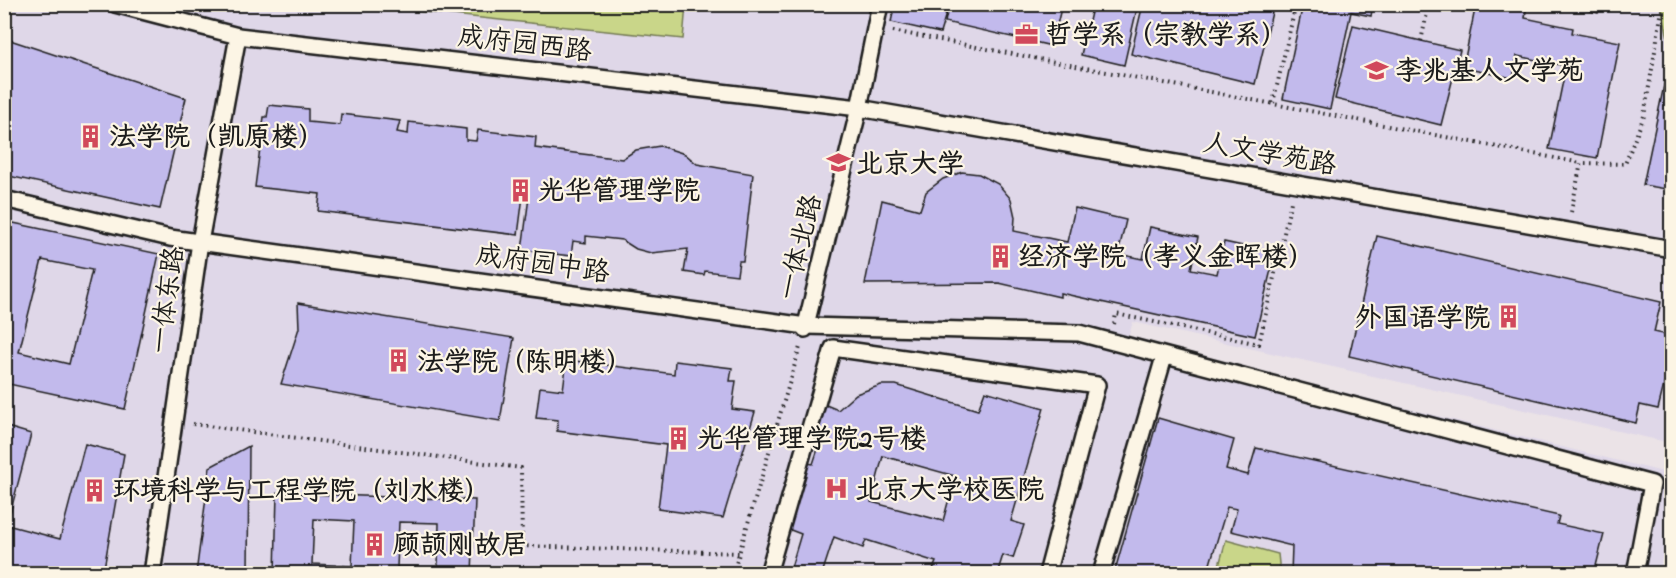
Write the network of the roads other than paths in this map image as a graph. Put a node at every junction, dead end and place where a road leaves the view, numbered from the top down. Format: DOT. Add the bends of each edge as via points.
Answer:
graph roads {
  1 [pos="116,4"];
  2 [pos="880,4"];
  3 [pos="168,12"];
  4 [pos="238,36"];
  5 [pos="860,108"];
  6 [pos="4,199"];
  7 [pos="200,242"];
  8 [pos="1671,249"];
  9 [pos="805,327"];
  10 [pos="1164,357"];
  11 [pos="152,573"];
  12 [pos="768,573"];
  13 [pos="1047,573"];
  14 [pos="1101,573"];
  15 [pos="1635,573"];
  1 -- 3 [label="lane, 成府园西路"];
  2 -- 5 [label="lane, 一体北路"];
  3 -- 4 [label="lane, 成府园西路"];
  4 -- 5 [label="lane, 成府园西路"];
  4 -- 7 [label="lane, 一体东路"];
  5 -- 8 [label="lane, 人文学苑路"];
  5 -- 9 [label="lane, 一体北路"];
  6 -- 7 [label="lane, 成府园中路"];
  7 -- 9 [label="lane, 成府园中路"];
  7 -- 11 [label="lane, 一体东路"];
  9 -- 10 [label="lane, 成府园中路" via="1079,333"];
  10 -- 14 [label="lane"];
  10 -- 15 [label="lane, 成府园中路" via="1652,484"];
  12 -- 13 [label="lane" via="833,348 1096,385"];
}
